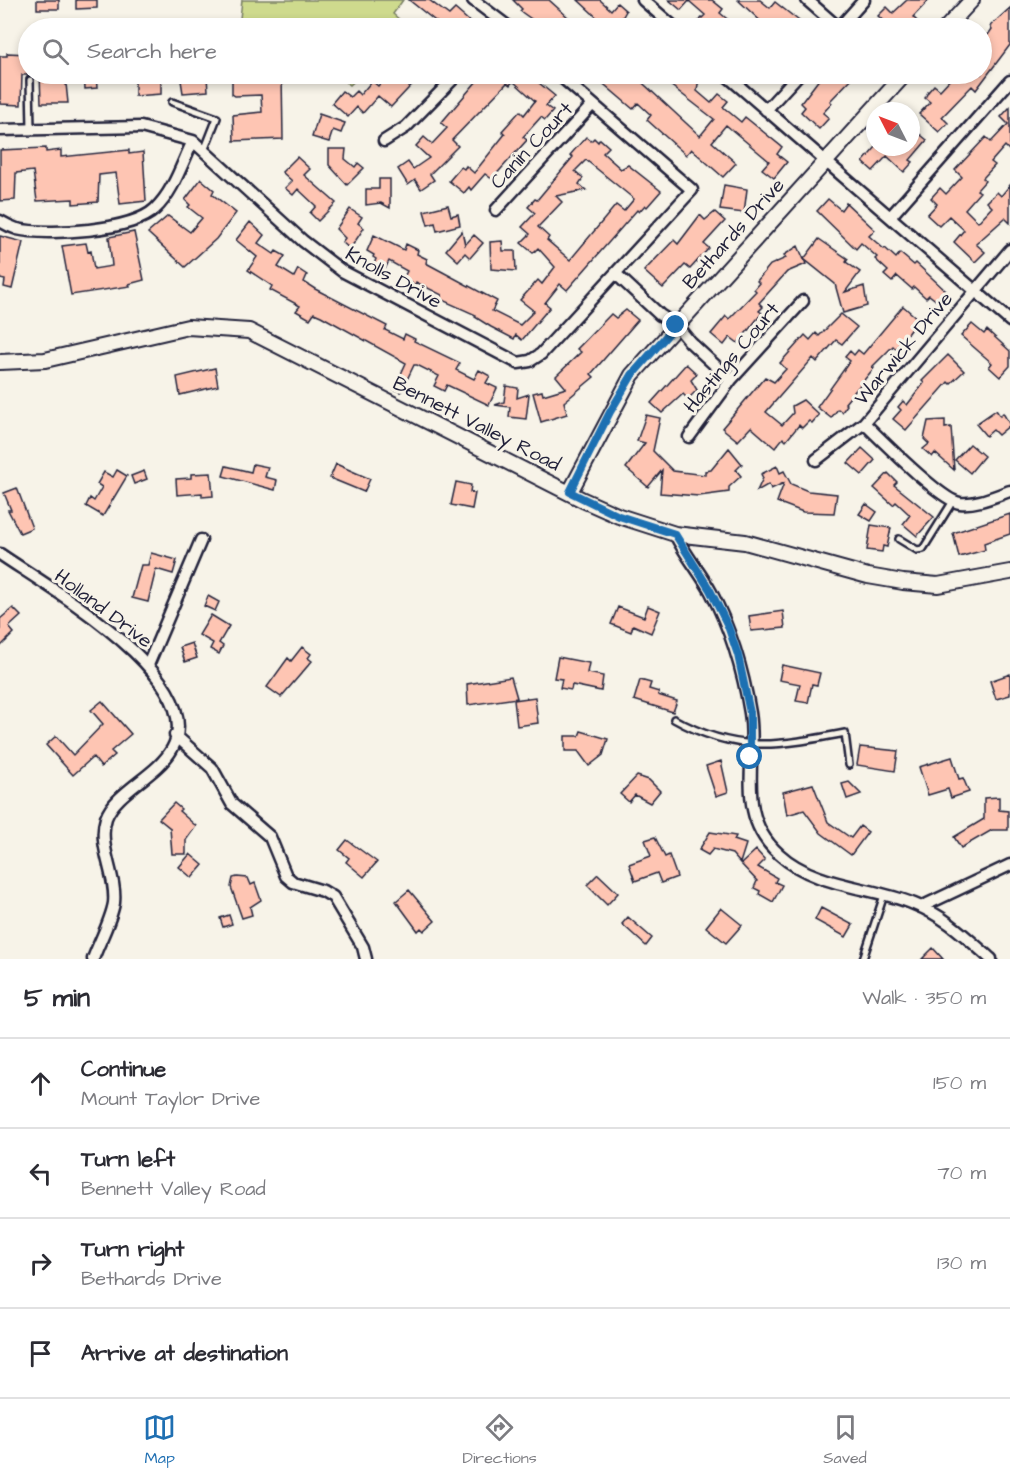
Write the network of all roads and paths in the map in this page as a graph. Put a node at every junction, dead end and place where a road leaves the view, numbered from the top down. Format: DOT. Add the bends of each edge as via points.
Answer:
graph roads {
  1 [pos="473,0"];
  2 [pos="643,0"];
  3 [pos="807,0"];
  4 [pos="864,0"];
  5 [pos="972,0"];
  6 [pos="495,18"];
  7 [pos="664,18"];
  8 [pos="828,18"];
  9 [pos="848,18"];
  10 [pos="955,18"];
  11 [pos="1010,81"];
  12 [pos="30,84"];
  13 [pos="448,84"];
  14 [pos="569,84"];
  15 [pos="736,84"];
  16 [pos="790,84"];
  17 [pos="896,84"];
  18 [pos="172,102"];
  19 [pos="592,105"];
  20 [pos="766,110"];
  21 [pos="0,130"];
  22 [pos="31,130"];
  23 [pos="193,141"];
  24 [pos="384,141"];
  25 [pos="204,150"];
  26 [pos="826,160"];
  27 [pos="495,210"];
  28 [pos="891,216"];
  29 [pos="0,221"];
  30 [pos="1010,250"];
  31 [pos="616,274"];
  32 [pos="975,290"];
  33 [pos="803,301"];
  34 [pos="1010,321"];
  35 [pos="676,325"];
  36 [pos="0,362"];
  37 [pos="731,380"];
  38 [pos="864,423"];
  39 [pos="689,437"];
  40 [pos="816,460"];
  41 [pos="1010,491"];
  42 [pos="570,492"];
  43 [pos="953,501"];
  44 [pos="675,534"];
  45 [pos="899,539"];
  46 [pos="201,540"];
  47 [pos="0,554"];
  48 [pos="1010,572"];
  49 [pos="148,665"];
  50 [pos="674,719"];
  51 [pos="175,735"];
  52 [pos="751,746"];
  53 [pos="849,765"];
  54 [pos="1010,865"];
  55 [pos="884,895"];
  56 [pos="921,907"];
  57 [pos="93,959"];
  58 [pos="366,959"];
  59 [pos="863,959"];
  60 [pos="991,959"];
  1 -- 6 [label="street"];
  2 -- 7 [label="street"];
  3 -- 8 [label="street"];
  4 -- 9 [label="street"];
  5 -- 10 [label="street"];
  11 -- 28 [label="street"];
  12 -- 22 [label="lane"];
  13 -- 24 [label="street" via="406,127"];
  14 -- 19 [label="street"];
  15 -- 20 [label="street"];
  16 -- 20 [label="street"];
  17 -- 26 [label="street, Bethards Drive"];
  18 -- 25 [label="lane" via="217,118"];
  19 -- 27 [label="street, Canin Court"];
  19 -- 31 [label="street, Knolls Drive" via="692,190"];
  20 -- 26 [label="street"];
  21 -- 22 [label="street, Knolls Drive"];
  22 -- 23 [label="street, Knolls Drive" via="141,127"];
  23 -- 25 [label="street, Knolls Drive"];
  23 -- 29 [label="street" via="169,192 154,210 134,222 61,232 17,229"];
  25 -- 31 [label="street, Knolls Drive" via="303,241 342,271 518,363 541,354"];
  26 -- 28 [label="street"];
  26 -- 35 [label="street, Bethards Drive"];
  28 -- 32 [label="street"];
  30 -- 32 [label="street, Warwick Drive"];
  31 -- 35 [label="street"];
  32 -- 34 [label="street"];
  32 -- 38 [label="street, Warwick Drive"];
  33 -- 37 [label="street, Hastings Court"];
  35 -- 37 [label="street"];
  35 -- 42 [label="street, Bethards Drive" via="632,375"];
  36 -- 42 [label="street, Bennett Valley Road" via="45,360 188,327 249,331"];
  37 -- 39 [label="street, Hastings Court"];
  38 -- 40 [label="street, Warwick Drive"];
  38 -- 43 [label="street"];
  41 -- 43 [label="street" via="969,503"];
  42 -- 44 [label="street, Bennett Valley Road" via="619,516"];
  43 -- 45 [label="lane" via="923,549"];
  44 -- 48 [label="street, Bennett Valley Road" via="756,545 903,582 938,585"];
  44 -- 52 [label="street" via="728,626 750,713"];
  46 -- 49 [label="street"];
  47 -- 49 [label="street, Holland Drive" via="120,638"];
  49 -- 51 [label="street, Holland Drive" via="175,707"];
  50 -- 52 [label="lane" via="711,736"];
  51 -- 57 [label="street, Holland Drive" via="173,747 162,762 108,814 105,850 114,904"];
  51 -- 58 [label="street" via="212,768 232,804 270,837 286,876 333,897"];
  52 -- 53 [label="lane" via="781,745 844,733"];
  52 -- 55 [label="street" via="750,797 756,822 771,846 815,876"];
  54 -- 56 [label="street"];
  55 -- 56 [label="street"];
  55 -- 59 [label="lane"];
  56 -- 60 [label="street" via="945,918"];
}
